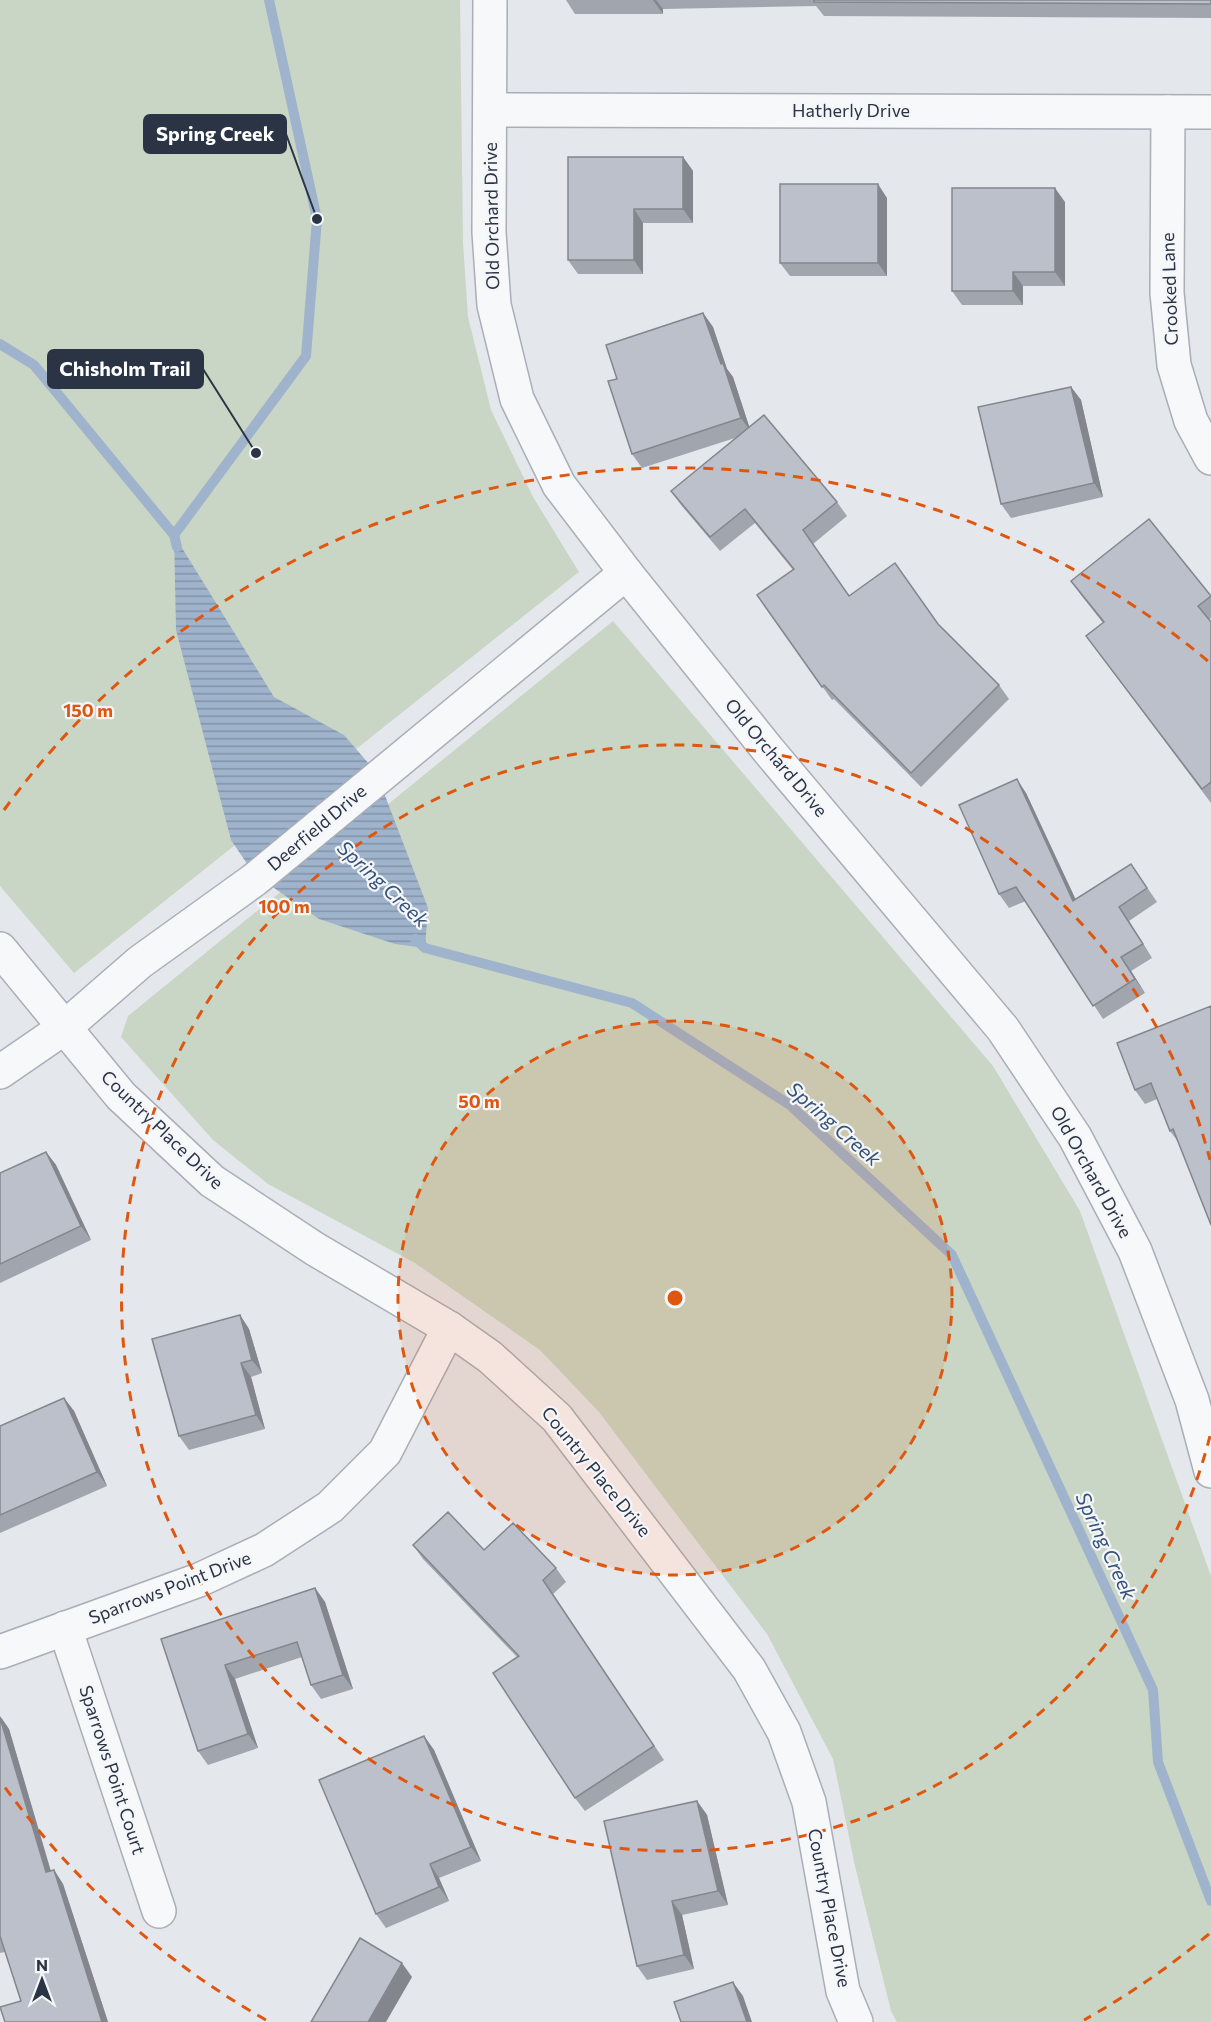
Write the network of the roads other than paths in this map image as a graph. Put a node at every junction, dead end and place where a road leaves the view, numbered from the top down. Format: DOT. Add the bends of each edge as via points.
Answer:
graph roads {
  1 [pos="490,0"];
  2 [pos="492,110"];
  3 [pos="1168,112"];
  4 [pos="1211,112"];
  5 [pos="1211,458"];
  6 [pos="626,573"];
  7 [pos="0,950"];
  8 [pos="64,1028"];
  9 [pos="0,1072"];
  10 [pos="449,1328"];
  11 [pos="1211,1471"];
  12 [pos="65,1628"];
  13 [pos="0,1652"];
  14 [pos="159,1911"];
  15 [pos="856,2022"];
  1 -- 2 [label="street, Old Orchard Drive"];
  2 -- 3 [label="street, Hatherly Drive"];
  2 -- 6 [label="street, Old Orchard Drive" via="489,232 494,305 517,399 559,485"];
  3 -- 4 [label="street, Hatherly Drive"];
  3 -- 5 [label="street, Crooked Lane" via="1167,293 1174,365 1191,421"];
  6 -- 8 [label="street, Deerfield Drive" via="254,880 140,962"];
  6 -- 11 [label="street, Old Orchard Drive" via="769,751 1003,1029 1075,1137 1135,1251 1192,1400"];
  7 -- 8 [label="street, Country Place Drive"];
  8 -- 9 [label="street, Deerfield Drive"];
  8 -- 10 [label="street, Country Place Drive" via="121,1096 212,1181 315,1249"];
  10 -- 12 [label="street, Sparrows Point Drive" via="385,1452 330,1507 264,1550 199,1580"];
  10 -- 15 [label="street, Country Place Drive" via="490,1357 557,1418 749,1669 784,1732 809,1802 843,1991"];
  12 -- 13 [label="street, Sparrows Point Drive"];
  12 -- 14 [label="street, Sparrows Point Court"];
}
